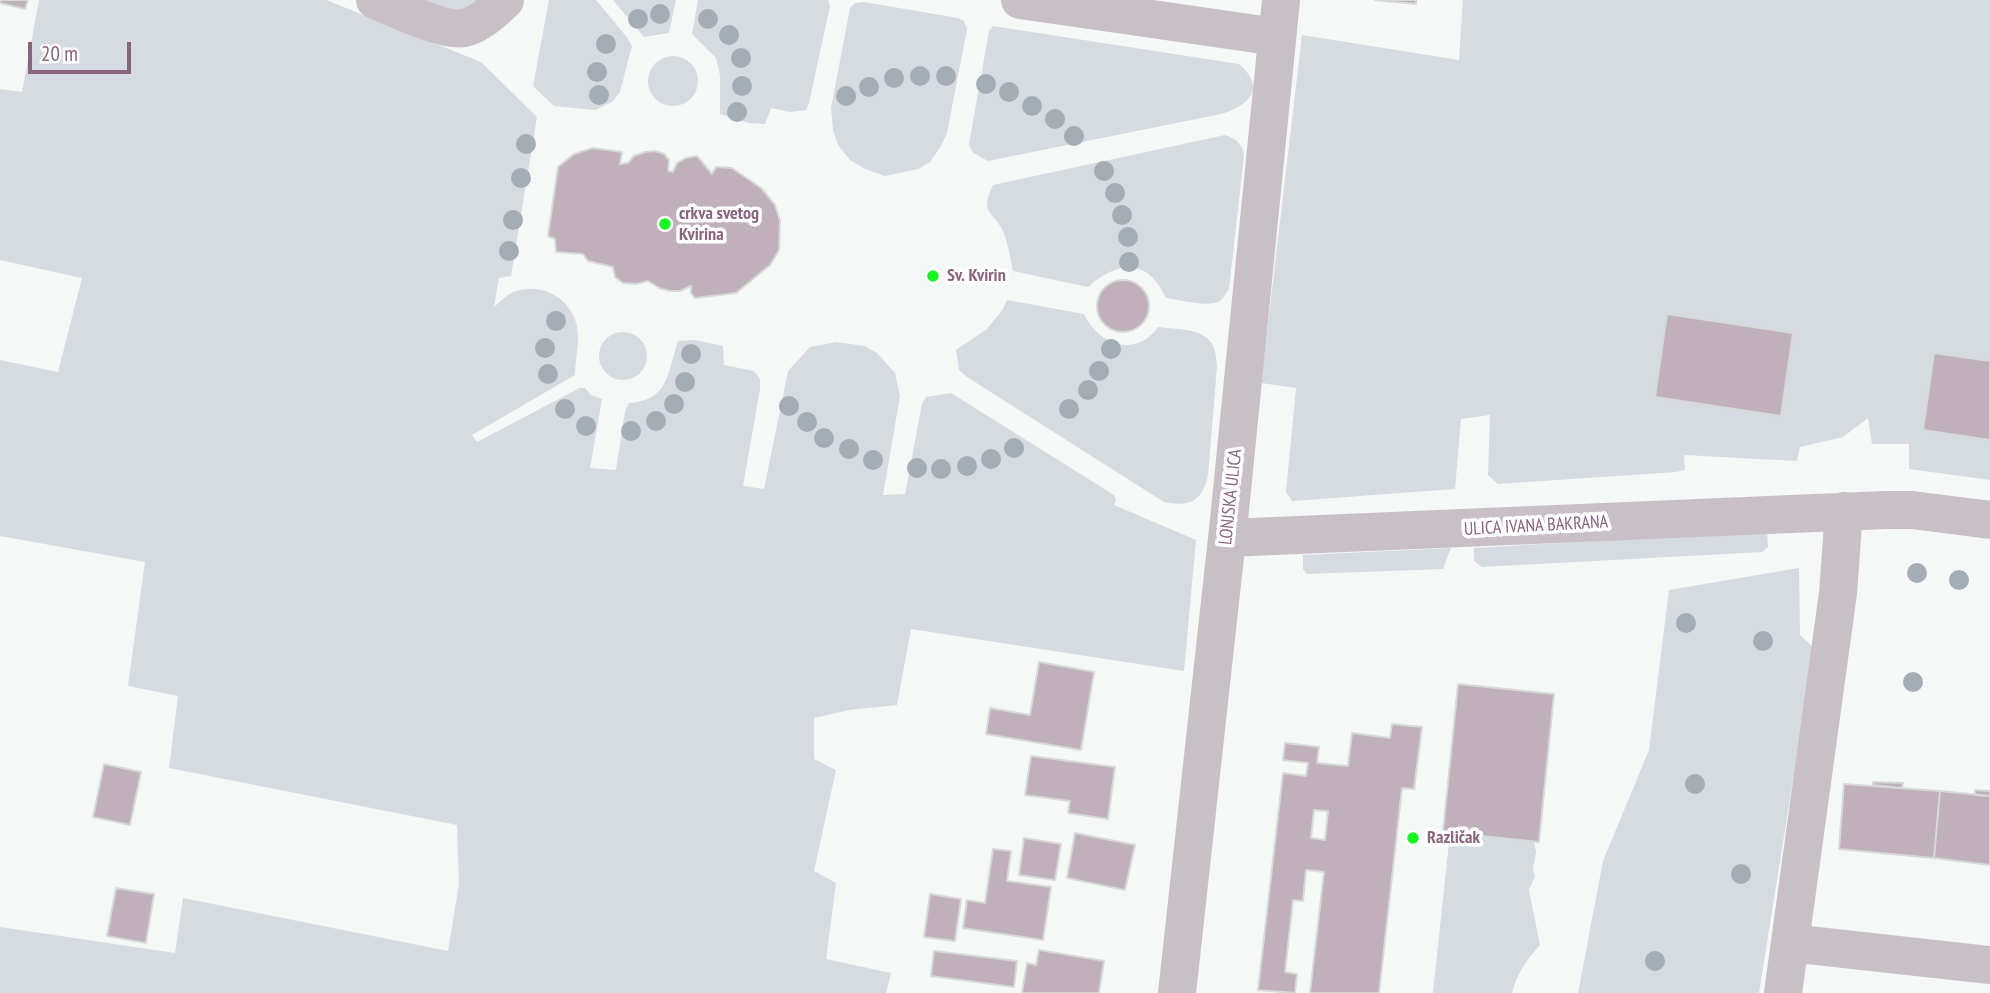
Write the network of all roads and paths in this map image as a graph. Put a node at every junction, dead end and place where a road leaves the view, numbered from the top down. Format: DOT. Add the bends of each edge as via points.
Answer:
graph roads {
  1 [pos="374,0"];
  2 [pos="505,0"];
  3 [pos="1020,0"];
  4 [pos="1281,0"];
  5 [pos="1276,37"];
  6 [pos="1844,511"];
  7 [pos="1990,520"];
  8 [pos="1227,538"];
  9 [pos="1790,943"];
  10 [pos="1990,965"];
  11 [pos="1177,993"];
  12 [pos="1783,993"];
  1 -- 2 [label="street" via="421,19 463,28"];
  3 -- 5 [label="street"];
  4 -- 5 [label="street, LONJSKA ULICA"];
  5 -- 8 [label="street, LONJSKA ULICA"];
  6 -- 7 [label="street, ULICA IVANA BAKRANA" via="1912,510"];
  6 -- 8 [label="street, ULICA IVANA BAKRANA"];
  6 -- 9 [label="street" via="1838,593"];
  8 -- 11 [label="street, LONJSKA ULICA"];
  9 -- 10 [label="street"];
  9 -- 12 [label="street"];
}
